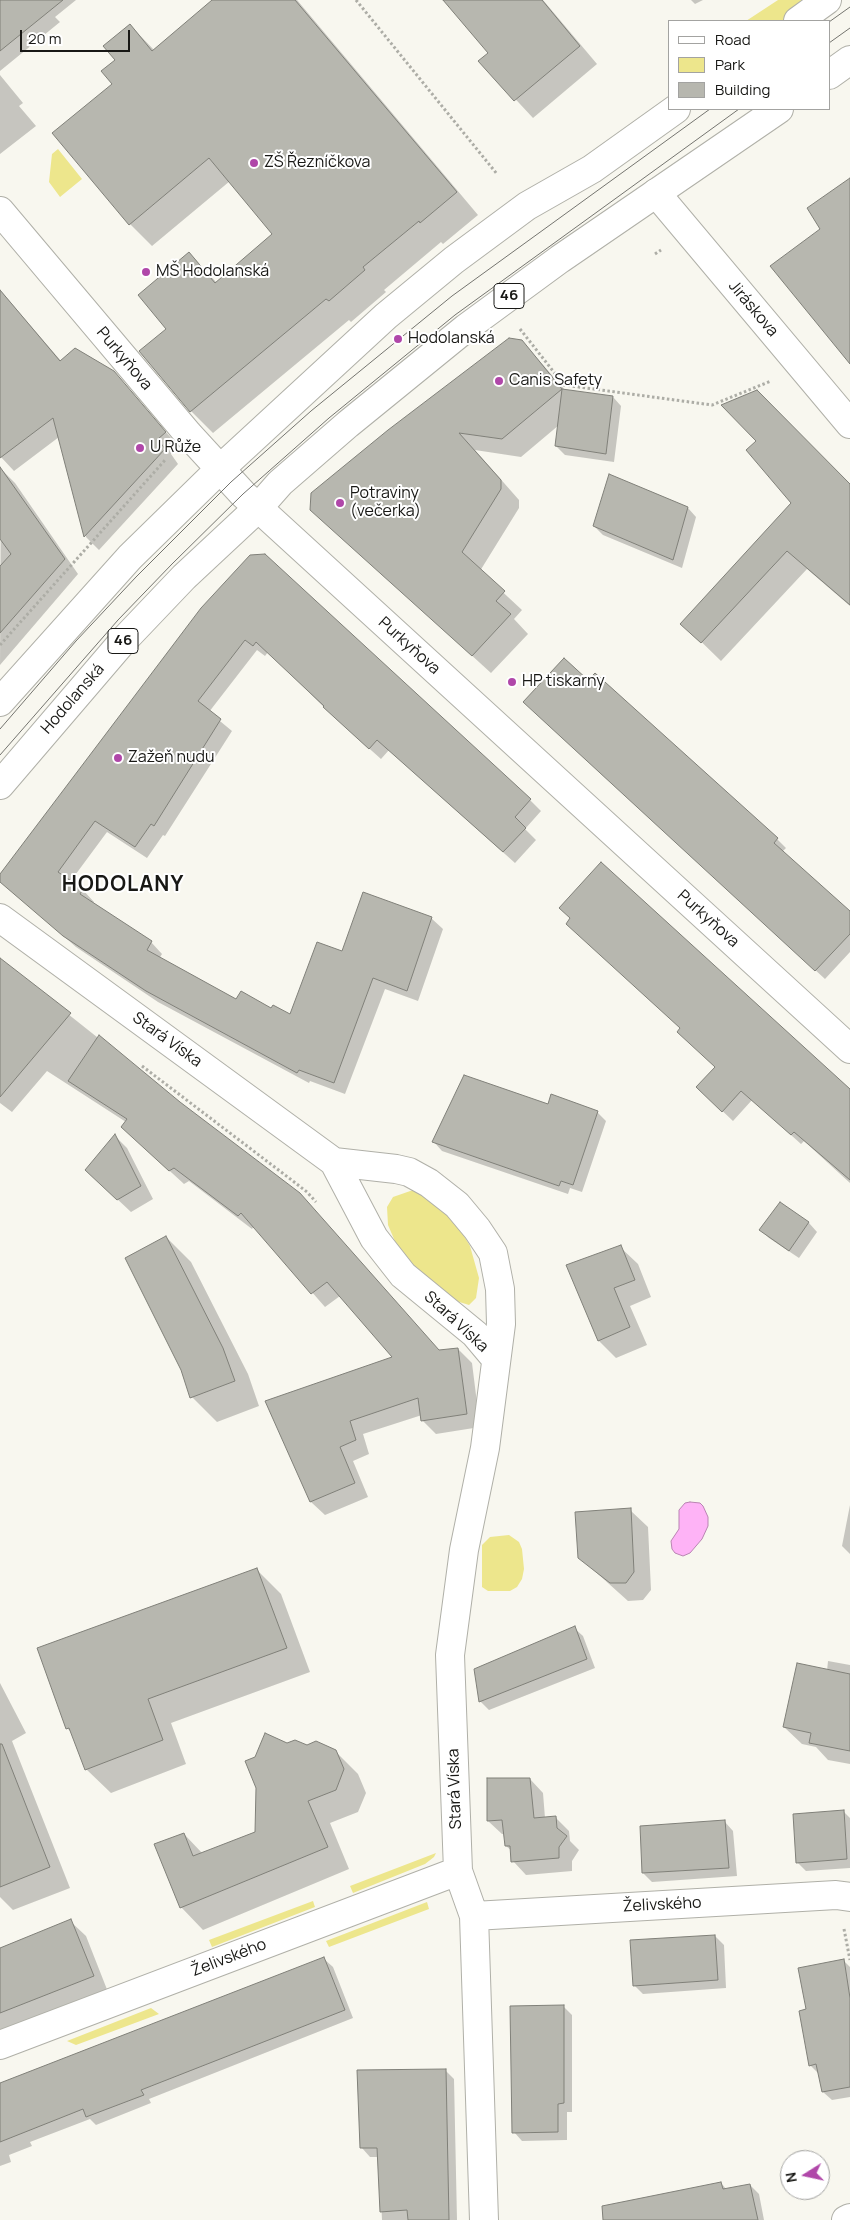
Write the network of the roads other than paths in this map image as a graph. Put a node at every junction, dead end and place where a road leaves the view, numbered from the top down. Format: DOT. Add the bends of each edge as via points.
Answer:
graph roads {
  1 [pos="827,0"];
  2 [pos="799,20"];
  3 [pos="850,60"];
  4 [pos="830,74"];
  5 [pos="675,110"];
  6 [pos="778,110"];
  7 [pos="656,193"];
  8 [pos="0,211"];
  9 [pos="850,424"];
  10 [pos="220,469"];
  11 [pos="258,508"];
  12 [pos="0,702"];
  13 [pos="0,785"];
  14 [pos="0,918"];
  15 [pos="850,1049"];
  16 [pos="334,1162"];
  17 [pos="496,1359"];
  18 [pos="458,1871"];
  19 [pos="850,1897"];
  20 [pos="474,1916"];
  21 [pos="0,2045"];
  22 [pos="850,2218"];
  23 [pos="484,2220"];
  24 [pos="846,2220"];
  1 -- 2 [label="street"];
  3 -- 4 [label="street"];
  5 -- 10 [label="street" via="592,169 527,206 454,260 343,354"];
  6 -- 7 [label="street, Hodolanská / 46"];
  7 -- 9 [label="street, Jiráskova"];
  7 -- 11 [label="street, Hodolanská / 46" via="466,328 314,453"];
  8 -- 10 [label="street, Purkyňova"];
  10 -- 11 [label="street, Purkyňova"];
  10 -- 12 [label="street" via="130,557"];
  11 -- 13 [label="street, Hodolanská / 46" via="124,640"];
  11 -- 15 [label="street, Purkyňova"];
  14 -- 16 [label="street, Stará Víska"];
  16 -- 17 [label="street, Stará Víska" via="374,1238 403,1275 474,1334"];
  16 -- 17 [label="street, Stará Víska" via="408,1172 457,1205 493,1254 500,1289 501,1324"];
  17 -- 18 [label="street, Stará Víska" via="450,1655"];
  18 -- 20 [label="street, Stará Víska"];
  18 -- 21 [label="street, Želivského"];
  19 -- 20 [label="street, Želivského" via="836,1895"];
  20 -- 23 [label="street, Stará Víska"];
  22 -- 24 [label="street"];
}
